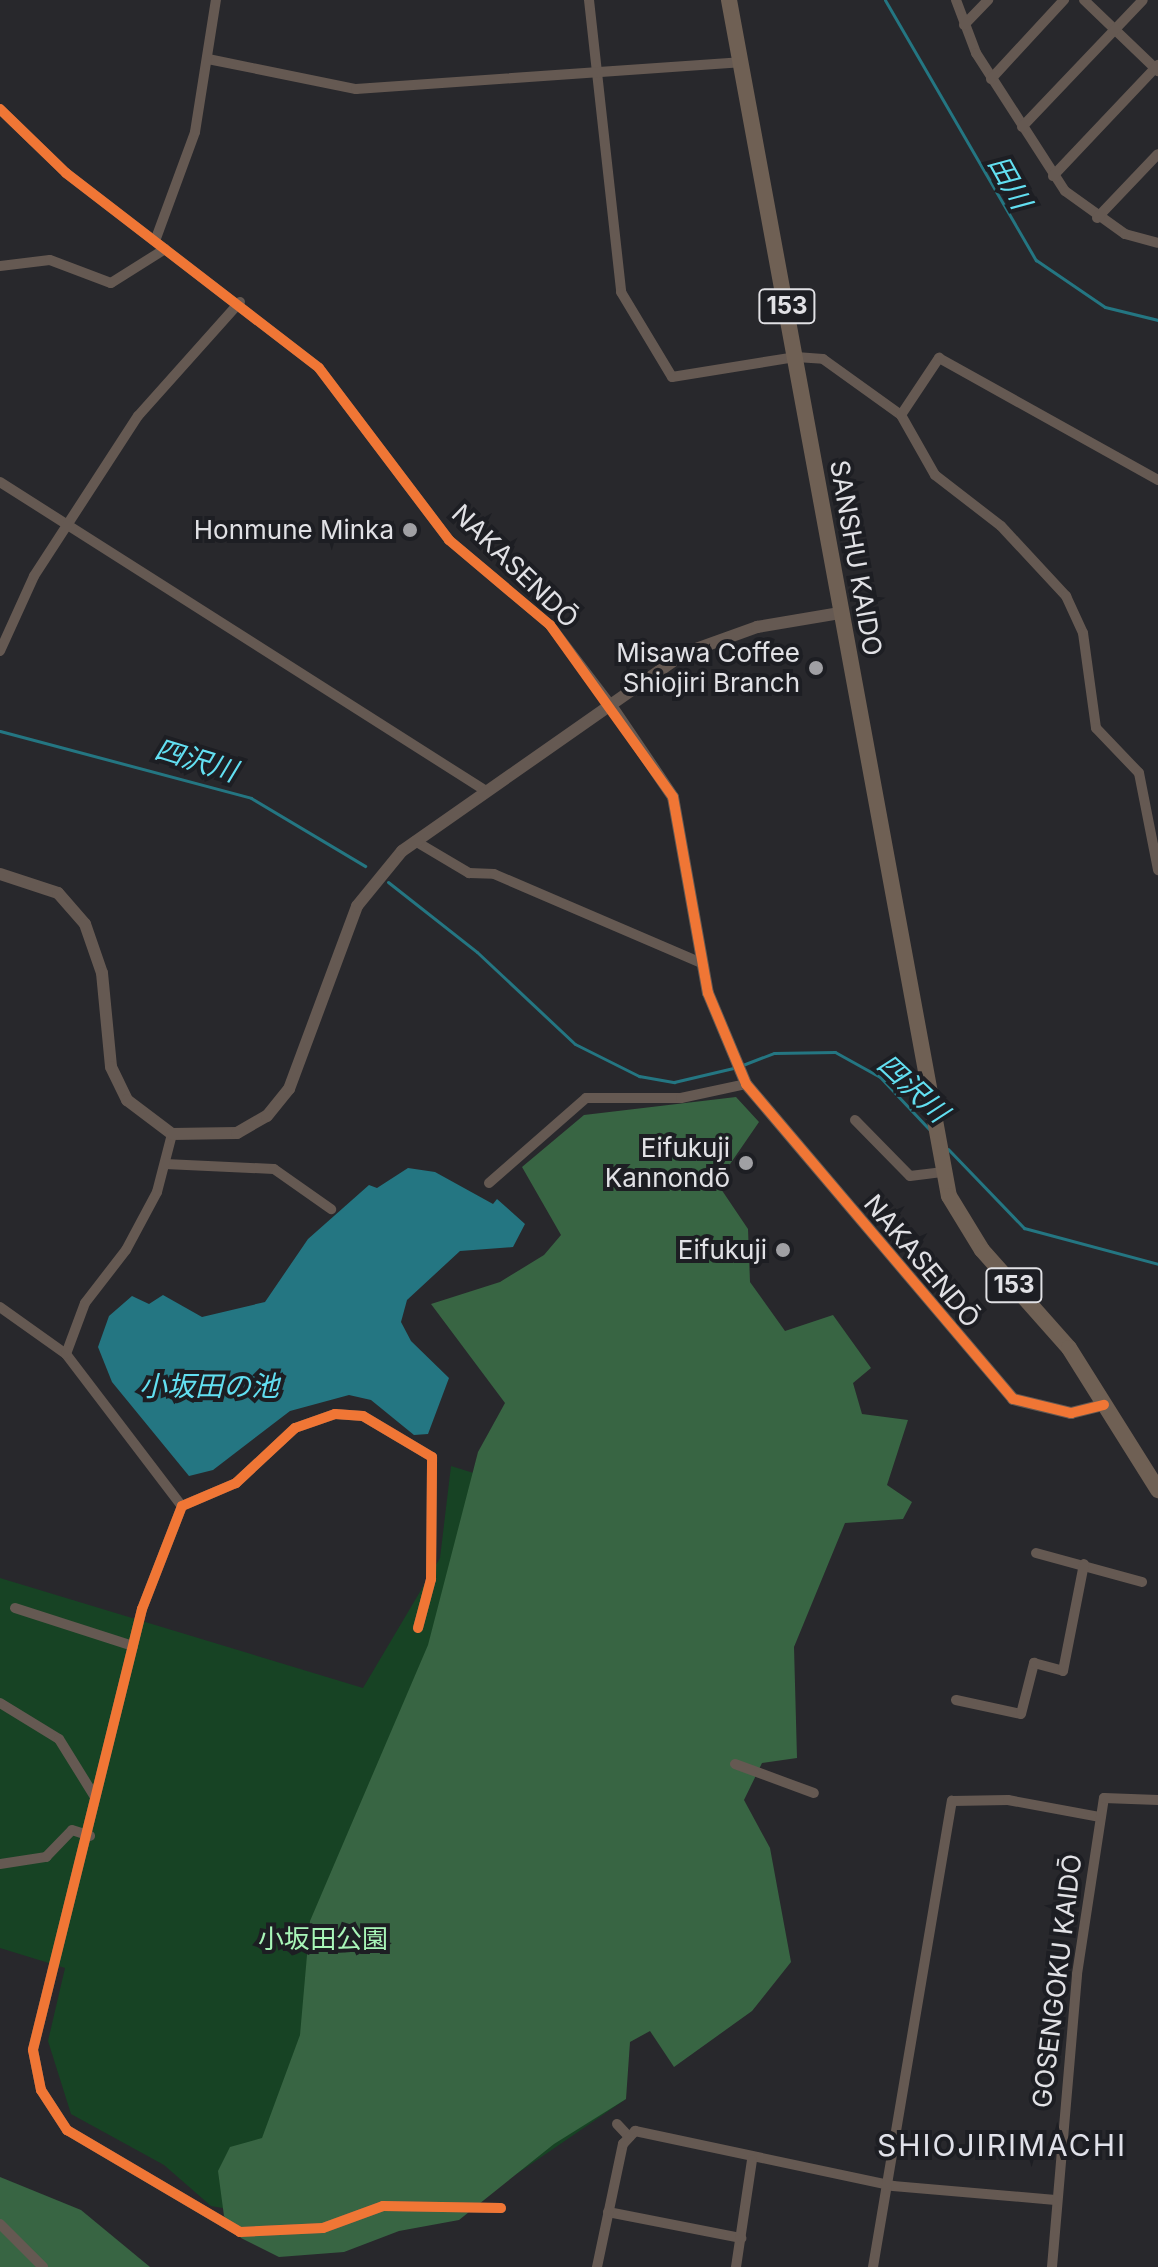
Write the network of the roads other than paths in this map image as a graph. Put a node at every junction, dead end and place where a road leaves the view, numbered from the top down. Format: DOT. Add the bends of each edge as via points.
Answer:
graph roads {
  1 [pos="216,0"];
  2 [pos="589,0"];
  3 [pos="729,0"];
  4 [pos="956,0"];
  5 [pos="988,0"];
  6 [pos="1064,0"];
  7 [pos="1084,0"];
  8 [pos="1143,0"];
  9 [pos="964,25"];
  10 [pos="1115,29"];
  11 [pos="208,59"];
  12 [pos="740,62"];
  13 [pos="1157,68"];
  14 [pos="597,76"];
  15 [pos="991,79"];
  16 [pos="0,109"];
  17 [pos="1022,127"];
  18 [pos="1158,154"];
  19 [pos="1053,176"];
  20 [pos="1097,218"];
  21 [pos="155,241"];
  22 [pos="1157,241"];
  23 [pos="165,249"];
  24 [pos="0,266"];
  25 [pos="240,302"];
  26 [pos="796,357"];
  27 [pos="901,415"];
  28 [pos="1158,480"];
  29 [pos="0,482"];
  30 [pos="68,525"];
  31 [pos="840,613"];
  32 [pos="0,651"];
  33 [pos="610,704"];
  34 [pos="486,791"];
  35 [pos="415,841"];
  36 [pos="1158,870"];
  37 [pos="0,874"];
  38 [pos="702,963"];
  39 [pos="743,1080"];
  40 [pos="855,1120"];
  41 [pos="172,1134"];
  42 [pos="165,1164"];
  43 [pos="941,1165"];
  44 [pos="489,1183"];
  45 [pos="331,1209"];
  46 [pos="0,1307"];
  47 [pos="66,1354"];
  48 [pos="1104,1405"];
  49 [pos="1158,1490"];
  50 [pos="182,1506"];
  51 [pos="1036,1553"];
  52 [pos="1084,1564"];
  53 [pos="1142,1582"];
  54 [pos="15,1608"];
  55 [pos="418,1628"];
  56 [pos="133,1646"];
  57 [pos="956,1700"];
  58 [pos="0,1703"];
  59 [pos="735,1764"];
  60 [pos="814,1793"];
  61 [pos="95,1797"];
  62 [pos="1158,1800"];
  63 [pos="1100,1817"];
  64 [pos="90,1836"];
  65 [pos="0,1864"];
  66 [pos="617,2124"];
  67 [pos="629,2137"];
  68 [pos="752,2160"];
  69 [pos="886,2183"];
  70 [pos="1055,2200"];
  71 [pos="501,2208"];
  72 [pos="608,2212"];
  73 [pos="0,2224"];
  74 [pos="741,2238"];
  75 [pos="43,2267"];
  76 [pos="597,2267"];
  77 [pos="736,2267"];
  78 [pos="873,2267"];
  79 [pos="1052,2267"];
  1 -- 11 [label="street"];
  2 -- 14 [label="street"];
  3 -- 12 [label="highway, SANSHU KAIDO / 153"];
  4 -- 9 [label="street"];
  5 -- 9 [label="street"];
  6 -- 15 [label="street"];
  7 -- 10 [label="street"];
  8 -- 10 [label="street"];
  9 -- 15 [label="street"];
  10 -- 13 [label="street"];
  10 -- 17 [label="street"];
  11 -- 14 [label="street" via="356,89"];
  11 -- 21 [label="street" via="195,132"];
  12 -- 14 [label="street"];
  12 -- 26 [label="highway, SANSHU KAIDO / 153"];
  13 -- 19 [label="street"];
  14 -- 26 [label="street" via="621,292 672,377"];
  15 -- 17 [label="street"];
  16 -- 21 [label="street, NAKASENDŌ"];
  17 -- 19 [label="street"];
  18 -- 20 [label="street"];
  19 -- 20 [label="street"];
  20 -- 22 [label="street"];
  21 -- 23 [label="street, NAKASENDŌ"];
  23 -- 24 [label="street" via="111,283 50,260"];
  23 -- 25 [label="street, NAKASENDŌ"];
  25 -- 30 [label="street" via="138,416"];
  25 -- 33 [label="street, NAKASENDŌ" via="319,368 449,540 550,625"];
  26 -- 27 [label="street" via="823,359"];
  26 -- 31 [label="highway, SANSHU KAIDO / 153"];
  27 -- 28 [label="street" via="939,358"];
  27 -- 36 [label="street" via="935,475 1001,526 1066,596 1086,645 1096,728 1139,773"];
  29 -- 30 [label="street"];
  30 -- 32 [label="street"];
  30 -- 34 [label="street"];
  31 -- 33 [label="street" via="699,647"];
  31 -- 43 [label="highway, SANSHU KAIDO / 153"];
  33 -- 34 [label="street"];
  33 -- 38 [label="street, NAKASENDŌ" via="673,797"];
  34 -- 35 [label="street"];
  35 -- 38 [label="street" via="469,873 494,874"];
  35 -- 41 [label="street" via="380,871 357,906 280,1102 237,1133"];
  37 -- 41 [label="street" via="58,893 85,924 102,973 111,1067 127,1100"];
  38 -- 39 [label="street, NAKASENDŌ"];
  39 -- 44 [label="street" via="681,1098 586,1098"];
  39 -- 48 [label="street, NAKASENDŌ" via="1013,1399 1071,1413"];
  40 -- 43 [label="street" via="910,1176"];
  41 -- 42 [label="street"];
  42 -- 45 [label="street" via="274,1169"];
  42 -- 47 [label="street" via="126,1250 85,1303"];
  43 -- 48 [label="highway, 153" via="967,1231 1069,1348"];
  46 -- 47 [label="street"];
  47 -- 50 [label="street"];
  48 -- 49 [label="highway, 153"];
  50 -- 55 [label="street" via="236,1483 295,1428 335,1414 363,1416 432,1457 431,1579"];
  50 -- 56 [label="street"];
  51 -- 52 [label="street"];
  52 -- 53 [label="street"];
  52 -- 57 [label="street" via="1063,1671 1034,1663 1021,1714"];
  54 -- 56 [label="street"];
  56 -- 61 [label="street"];
  58 -- 61 [label="street" via="59,1739"];
  59 -- 60 [label="street"];
  61 -- 64 [label="street"];
  62 -- 63 [label="street, GOSENGOKU KAIDŌ" via="1104,1798"];
  63 -- 69 [label="street" via="1008,1800 952,1801"];
  63 -- 70 [label="street, GOSENGOKU KAIDŌ"];
  64 -- 65 [label="street" via="72,1830 46,1857"];
  64 -- 71 [label="street" via="35,2020 41,2090 67,2130 240,2232 323,2228 383,2206"];
  66 -- 67 [label="street"];
  67 -- 68 [label="street" via="635,2131"];
  67 -- 72 [label="street"];
  68 -- 69 [label="street"];
  68 -- 74 [label="street"];
  69 -- 70 [label="street" via="987,2199"];
  69 -- 78 [label="street"];
  70 -- 79 [label="street, GOSENGOKU KAIDŌ"];
  72 -- 74 [label="street"];
  72 -- 76 [label="street"];
  73 -- 75 [label="street"];
  74 -- 77 [label="street"];
}
